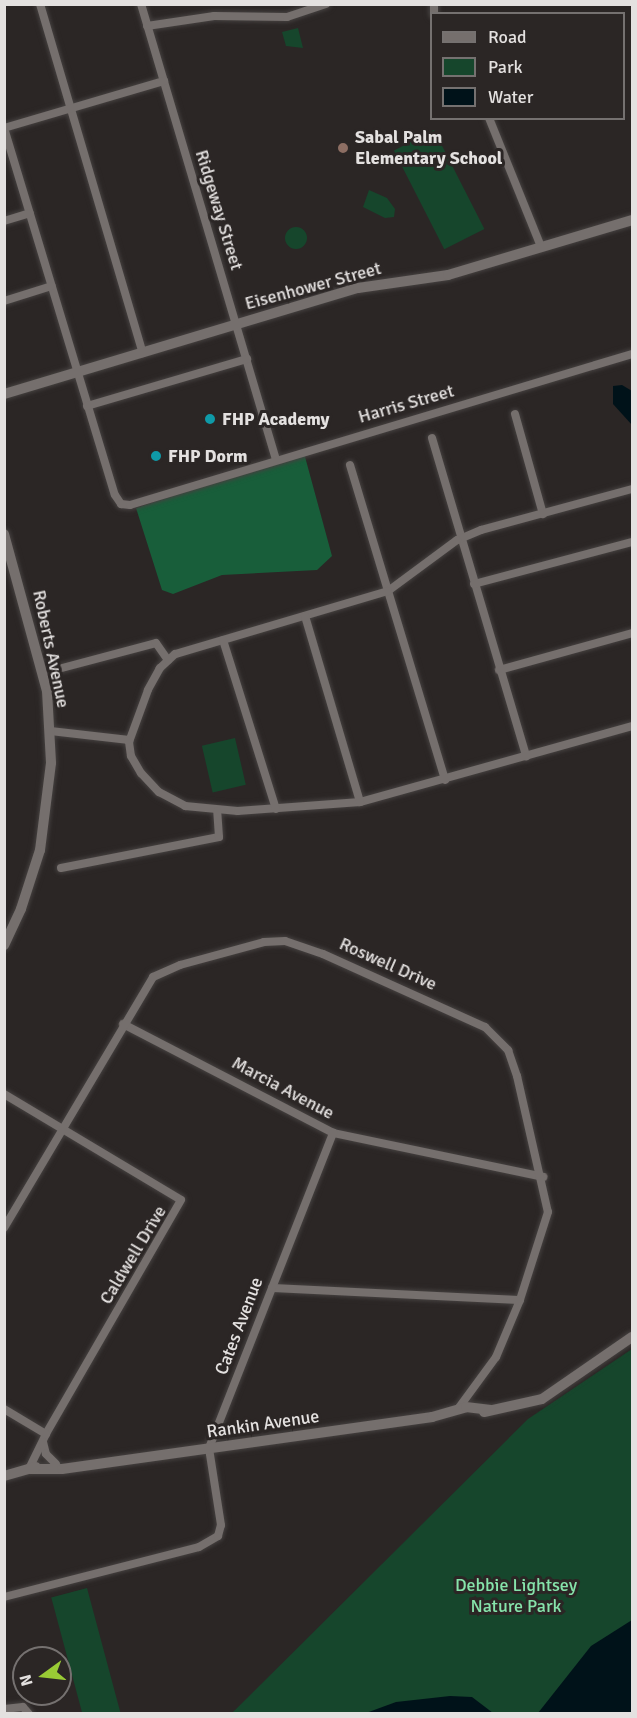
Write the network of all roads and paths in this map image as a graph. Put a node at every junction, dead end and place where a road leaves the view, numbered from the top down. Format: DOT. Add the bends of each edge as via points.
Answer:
graph roads {
  1 [pos="40,4"];
  2 [pos="141,4"];
  3 [pos="326,4"];
  4 [pos="304,8"];
  5 [pos="147,26"];
  6 [pos="164,81"];
  7 [pos="71,108"];
  8 [pos="490,120"];
  9 [pos="4,128"];
  10 [pos="30,213"];
  11 [pos="4,220"];
  12 [pos="633,220"];
  13 [pos="541,247"];
  14 [pos="52,286"];
  15 [pos="4,301"];
  16 [pos="236,324"];
  17 [pos="143,353"];
  18 [pos="633,354"];
  19 [pos="246,358"];
  20 [pos="78,372"];
  21 [pos="4,394"];
  22 [pos="87,406"];
  23 [pos="515,414"];
  24 [pos="432,438"];
  25 [pos="276,459"];
  26 [pos="350,465"];
  27 [pos="633,489"];
  28 [pos="543,514"];
  29 [pos="4,534"];
  30 [pos="461,538"];
  31 [pos="633,542"];
  32 [pos="474,584"];
  33 [pos="388,591"];
  34 [pos="305,616"];
  35 [pos="633,633"];
  36 [pos="223,640"];
  37 [pos="168,660"];
  38 [pos="62,668"];
  39 [pos="499,670"];
  40 [pos="633,726"];
  41 [pos="50,731"];
  42 [pos="129,740"];
  43 [pos="526,756"];
  44 [pos="445,780"];
  45 [pos="360,802"];
  46 [pos="276,809"];
  47 [pos="217,811"];
  48 [pos="62,868"];
  49 [pos="4,945"];
  50 [pos="123,1024"];
  51 [pos="4,1094"];
  52 [pos="64,1129"];
  53 [pos="333,1133"];
  54 [pos="543,1177"];
  55 [pos="4,1228"];
  56 [pos="272,1288"];
  57 [pos="520,1300"];
  58 [pos="633,1337"];
  59 [pos="4,1408"];
  60 [pos="458,1409"];
  61 [pos="44,1438"];
  62 [pos="209,1448"];
  63 [pos="56,1464"];
  64 [pos="71,1467"];
  65 [pos="30,1469"];
  66 [pos="4,1476"];
  67 [pos="4,1597"];
  68 [pos="4,1709"];
  69 [pos="28,1712"];
  1 -- 7 [label="street"];
  2 -- 5 [label="street, Ridgeway Street"];
  3 -- 4 [label="street"];
  4 -- 5 [label="street" via="260,19 214,16"];
  5 -- 6 [label="street, Ridgeway Street"];
  6 -- 7 [label="street"];
  6 -- 16 [label="street, Ridgeway Street"];
  7 -- 9 [label="street"];
  7 -- 17 [label="street"];
  8 -- 13 [label="street"];
  9 -- 10 [label="street"];
  10 -- 11 [label="street"];
  10 -- 14 [label="street"];
  12 -- 13 [label="street, Eisenhower Street"];
  13 -- 16 [label="street, Eisenhower Street" via="448,275 358,288"];
  14 -- 15 [label="street"];
  14 -- 20 [label="street"];
  16 -- 17 [label="street, Eisenhower Street"];
  16 -- 19 [label="street, Ridgeway Street"];
  17 -- 20 [label="street, Eisenhower Street"];
  18 -- 25 [label="street, Harris Street"];
  19 -- 22 [label="street"];
  19 -- 25 [label="street, Ridgeway Street"];
  20 -- 21 [label="street, Eisenhower Street"];
  20 -- 22 [label="street"];
  22 -- 25 [label="street, Harris Street" via="121,504"];
  23 -- 28 [label="street"];
  24 -- 30 [label="street"];
  26 -- 33 [label="street"];
  27 -- 28 [label="street"];
  28 -- 30 [label="street"];
  29 -- 41 [label="street, Roberts Avenue" via="40,659"];
  30 -- 32 [label="street"];
  30 -- 33 [label="street"];
  31 -- 32 [label="street"];
  32 -- 39 [label="street"];
  33 -- 34 [label="street"];
  33 -- 44 [label="street"];
  34 -- 36 [label="street"];
  34 -- 45 [label="street"];
  35 -- 39 [label="street"];
  36 -- 37 [label="street"];
  36 -- 46 [label="street"];
  37 -- 38 [label="street" via="156,643"];
  37 -- 42 [label="street" via="148,690"];
  39 -- 43 [label="street"];
  40 -- 43 [label="street"];
  41 -- 42 [label="street"];
  41 -- 49 [label="street, Roberts Avenue" via="50,784 40,850 21,909"];
  42 -- 47 [label="street" via="131,756 159,792 185,806"];
  43 -- 44 [label="street"];
  44 -- 45 [label="street"];
  45 -- 46 [label="street"];
  46 -- 47 [label="street"];
  47 -- 48 [label="street" via="219,837"];
  50 -- 52 [label="street, Roswell Drive"];
  50 -- 53 [label="street, Marcia Avenue"];
  50 -- 54 [label="street, Roswell Drive" via="147,982 163,970 264,942 300,945 381,977 493,1033 513,1062"];
  51 -- 52 [label="street, Caldwell Drive"];
  52 -- 55 [label="street, Roswell Drive"];
  52 -- 61 [label="street, Caldwell Drive" via="172,1192 182,1204"];
  53 -- 54 [label="street, Marcia Avenue"];
  53 -- 56 [label="street, Cates Avenue"];
  54 -- 57 [label="street, Roswell Drive" via="548,1212"];
  56 -- 57 [label="street"];
  56 -- 62 [label="street, Cates Avenue"];
  57 -- 60 [label="street, Roswell Drive" via="487,1373"];
  58 -- 60 [label="street, Rankin Avenue" via="542,1399 491,1410"];
  59 -- 61 [label="street"];
  60 -- 62 [label="street, Rankin Avenue" via="432,1417"];
  61 -- 63 [label="street" via="46,1454"];
  61 -- 65 [label="street, Caldwell Drive"];
  62 -- 64 [label="street, Rankin Avenue"];
  62 -- 67 [label="street" via="221,1525 218,1536 198,1547"];
  63 -- 64 [label="street, Rankin Avenue"];
  63 -- 65 [label="street, Rankin Avenue"];
  64 -- 65 [label="street, Rankin Avenue"];
  65 -- 66 [label="street, Rankin Avenue"];
  68 -- 69 [label="street"];
}
